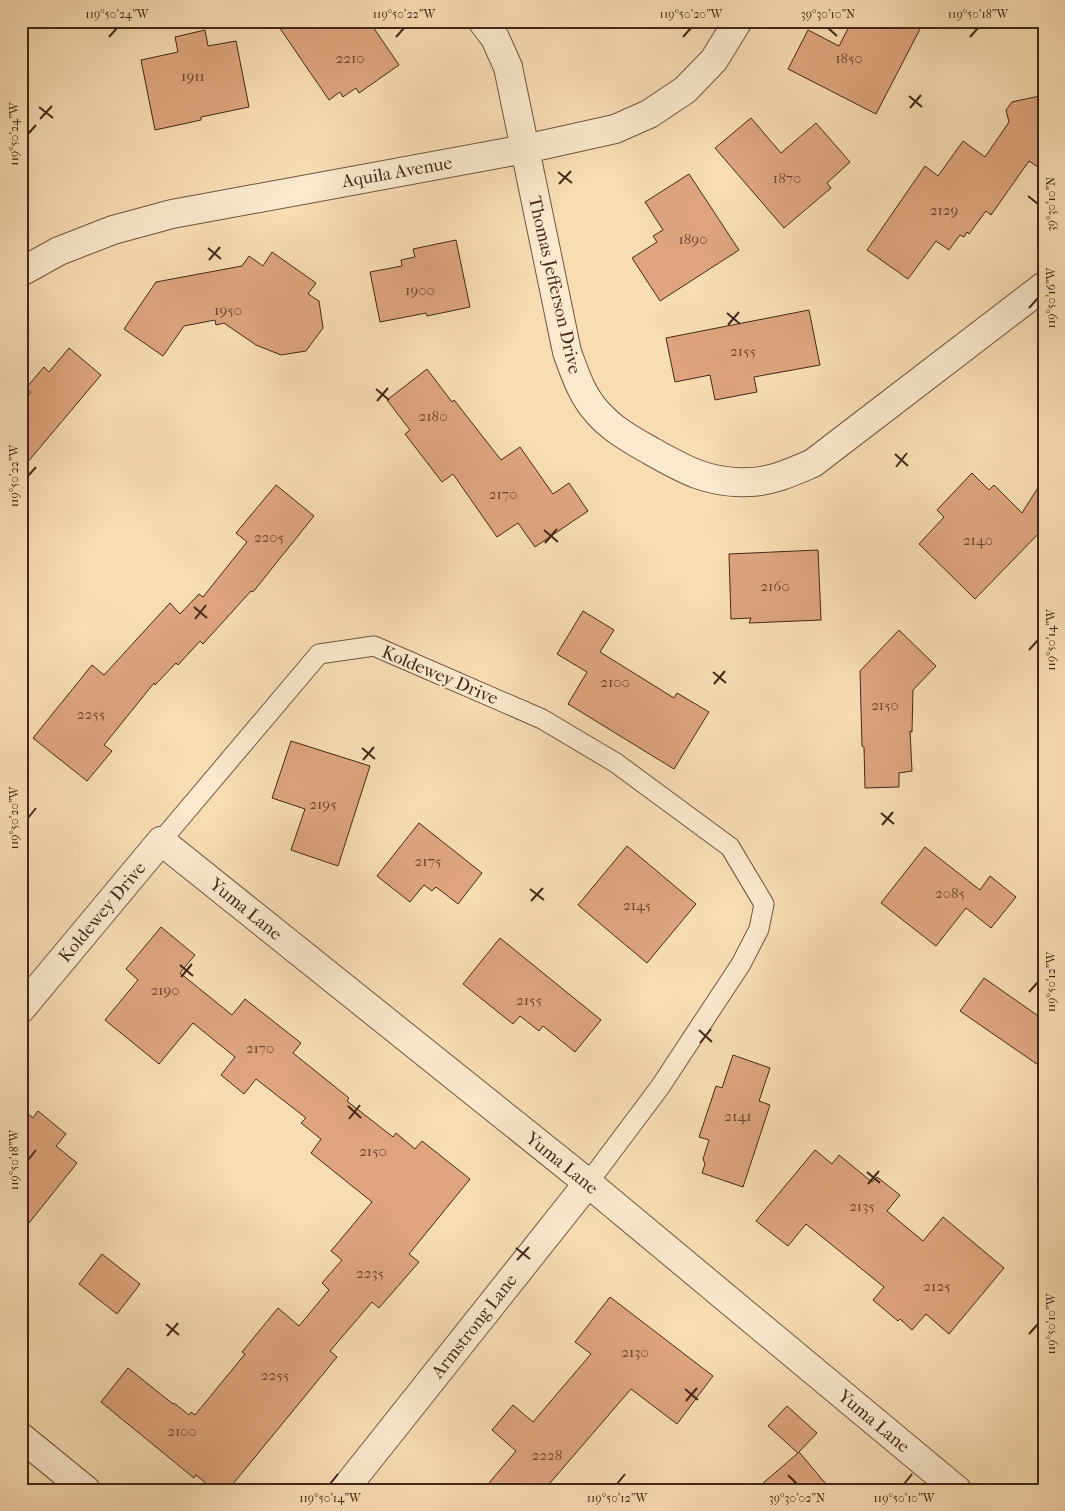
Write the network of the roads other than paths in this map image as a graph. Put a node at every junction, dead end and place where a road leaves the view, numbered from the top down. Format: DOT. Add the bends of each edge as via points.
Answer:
graph roads {
  1 [pos="482,21"];
  2 [pos="738,21"];
  3 [pos="525,149"];
  4 [pos="21,272"];
  5 [pos="1044,286"];
  6 [pos="161,841"];
  7 [pos="741,964"];
  8 [pos="21,1009"];
  9 [pos="588,1183"];
  10 [pos="21,1437"];
  11 [pos="86,1490"];
  12 [pos="344,1490"];
  13 [pos="957,1490"];
  1 -- 3 [label="street, Thomas Jefferson Drive" via="495,38 508,67"];
  2 -- 3 [label="street, Aquila Avenue" via="714,60 685,90 649,114 594,135"];
  3 -- 4 [label="street, Aquila Avenue" via="172,214 113,230 59,251"];
  3 -- 5 [label="street, Thomas Jefferson Drive" via="567,352 578,384 598,413 622,435 686,471 715,480 748,482 782,477 813,463"];
  6 -- 7 [label="lane, Koldewey Drive" via="319,654 374,646 542,719 616,763 730,847 764,904 759,929"];
  6 -- 8 [label="street, Koldewey Drive"];
  6 -- 9 [label="street, Yuma Lane"];
  7 -- 9 [label="lane, Armstrong Lane" via="660,1087"];
  9 -- 12 [label="street, Armstrong Lane"];
  9 -- 13 [label="street, Yuma Lane"];
  10 -- 11 [label="street"];
}
